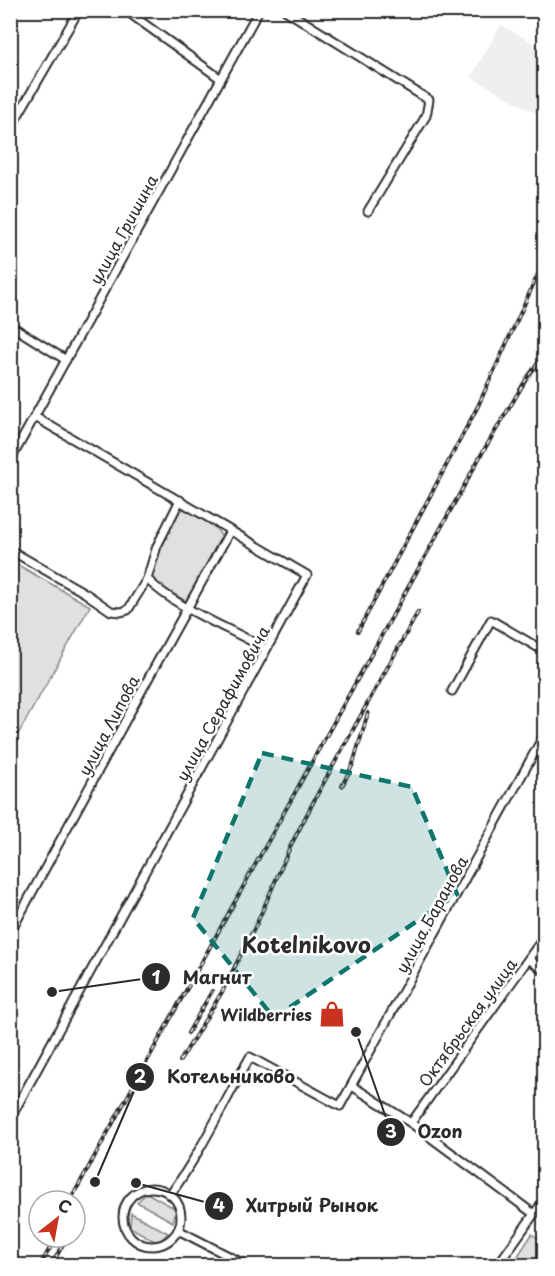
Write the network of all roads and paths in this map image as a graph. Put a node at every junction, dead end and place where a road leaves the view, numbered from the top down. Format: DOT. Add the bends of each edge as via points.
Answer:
graph roads {
  1 [pos="13,10"];
  2 [pos="78,10"];
  3 [pos="124,10"];
  4 [pos="259,10"];
  5 [pos="285,10"];
  6 [pos="10,14"];
  7 [pos="220,79"];
  8 [pos="10,129"];
  9 [pos="368,211"];
  10 [pos="10,325"];
  11 [pos="66,360"];
  12 [pos="35,417"];
  13 [pos="10,461"];
  14 [pos="180,500"];
  15 [pos="230,531"];
  16 [pos="10,550"];
  17 [pos="147,579"];
  18 [pos="188,607"];
  19 [pos="266,649"];
  20 [pos="544,651"];
  21 [pos="452,691"];
  22 [pos="544,735"];
  23 [pos="10,933"];
  24 [pos="544,937"];
  25 [pos="529,959"];
  26 [pos="544,971"];
  27 [pos="352,1086"];
  28 [pos="10,1119"];
  29 [pos="411,1123"];
  30 [pos="170,1195"];
  31 [pos="544,1200"];
  32 [pos="534,1214"];
  33 [pos="178,1230"];
  34 [pos="248,1266"];
  35 [pos="498,1266"];
  1 -- 6 [label="street"];
  2 -- 8 [label="street"];
  3 -- 7 [label="street"];
  4 -- 7 [label="street, улица Гришина"];
  5 -- 9 [label="street" via="429,100 426,116"];
  7 -- 11 [label="street, улица Гришина"];
  10 -- 11 [label="street"];
  11 -- 12 [label="street, улица Гришина"];
  12 -- 13 [label="street, улица Гришина"];
  12 -- 14 [label="street, улица Серафимовича"];
  14 -- 15 [label="street, улица Серафимовича"];
  14 -- 17 [label="street" via="157,546"];
  15 -- 18 [label="street, улица Липова"];
  15 -- 19 [label="street, улица Серафимовича" via="307,575"];
  16 -- 17 [label="street" via="111,611 128,610"];
  17 -- 18 [label="street"];
  18 -- 19 [label="street"];
  18 -- 23 [label="street, улица Липова"];
  19 -- 28 [label="street, улица Серафимовича"];
  20 -- 21 [label="street" via="491,620"];
  22 -- 27 [label="street, улица Баранова"];
  24 -- 25 [label="street, Октябрьская улица"];
  25 -- 26 [label="street"];
  25 -- 29 [label="street, Октябрьская улица"];
  27 -- 29 [label="street"];
  27 -- 30 [label="street, улица Баранова" via="340,1106 250,1057"];
  29 -- 32 [label="street"];
  30 -- 33 [label="street" via="179,1208"];
  30 -- 33 [label="street" via="151,1189 139,1192 125,1206 124,1226 136,1242 149,1246 169,1241"];
  31 -- 32 [label="street"];
  32 -- 35 [label="street"];
  33 -- 34 [label="street"];
}
